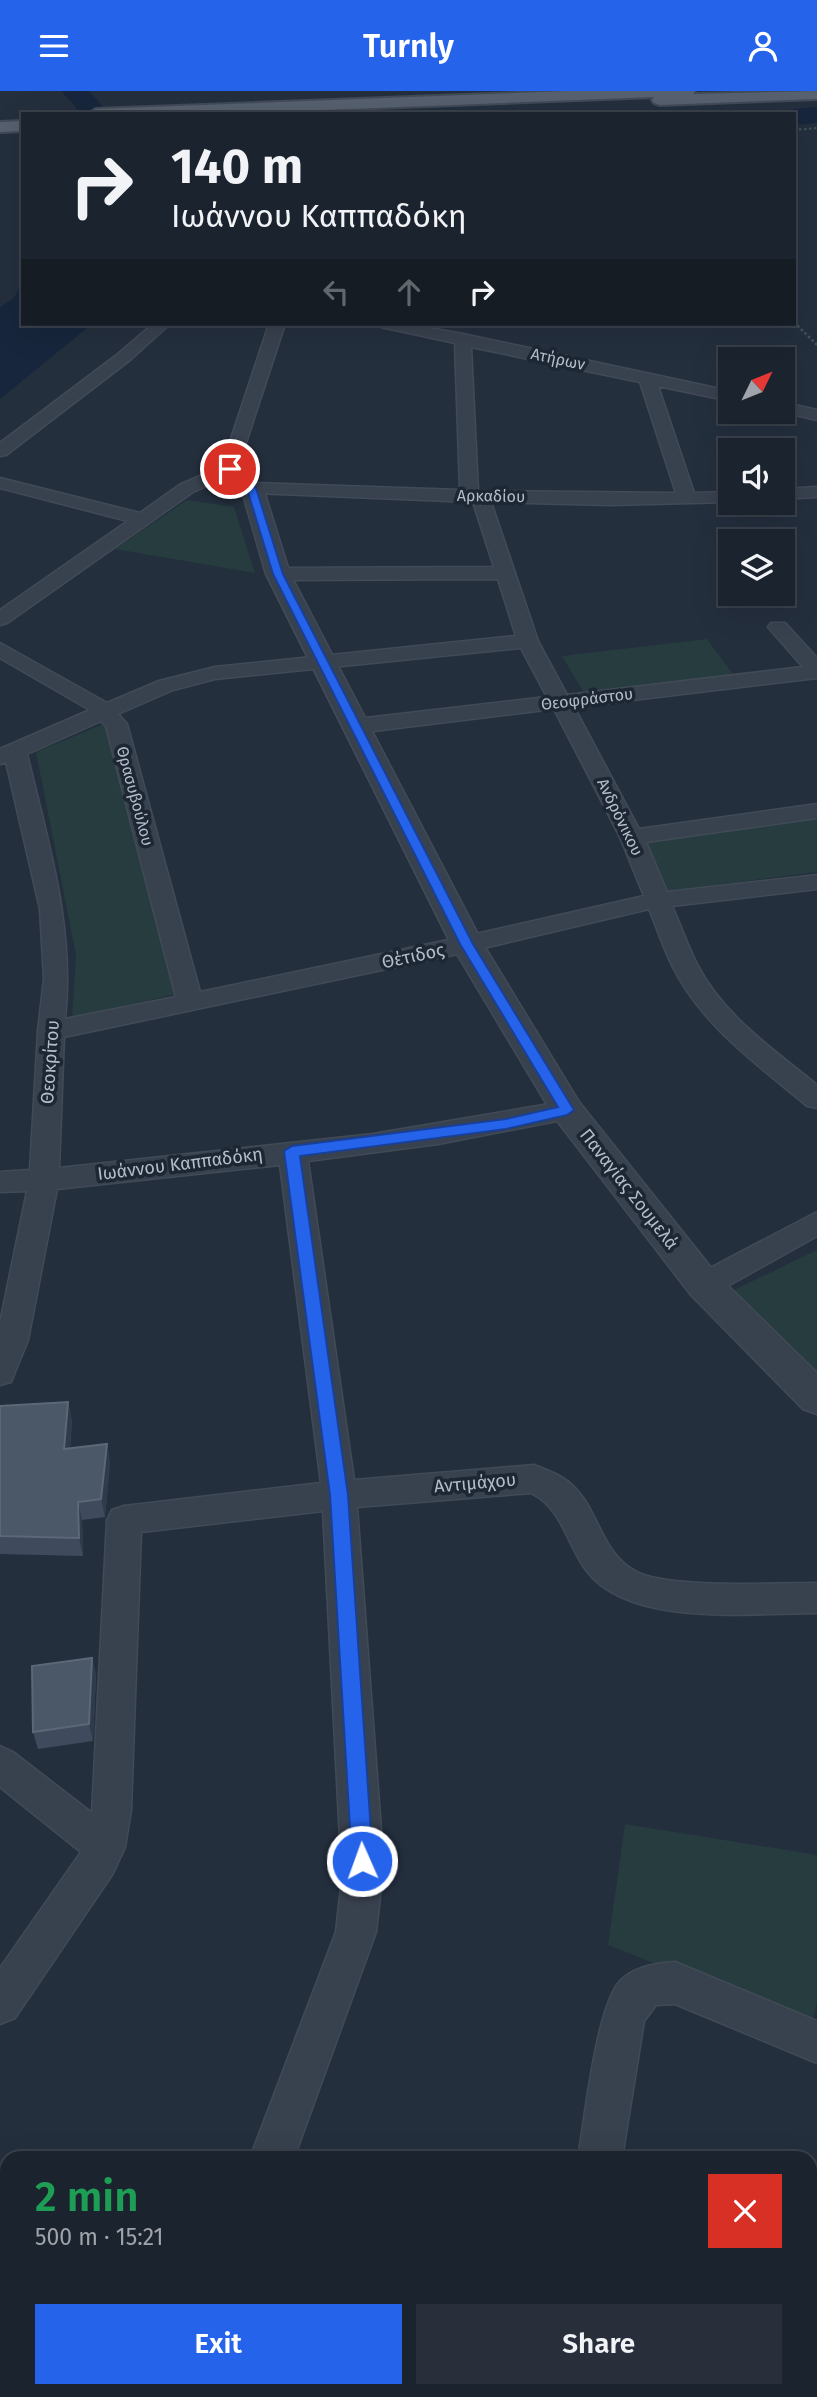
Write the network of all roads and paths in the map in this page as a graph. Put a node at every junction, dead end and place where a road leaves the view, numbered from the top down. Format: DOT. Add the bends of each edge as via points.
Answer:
graph roads {
  1 [pos="687,91"];
  2 [pos="817,94"];
  3 [pos="150,112"];
  4 [pos="388,112"];
  5 [pos="21,116"];
  6 [pos="0,117"];
  7 [pos="21,126"];
  8 [pos="0,127"];
  9 [pos="817,128"];
  10 [pos="796,130"];
  11 [pos="796,324"];
  12 [pos="160,326"];
  13 [pos="277,326"];
  14 [pos="396,326"];
  15 [pos="463,339"];
  16 [pos="817,345"];
  17 [pos="647,378"];
  18 [pos="718,393"];
  19 [pos="795,410"];
  20 [pos="817,415"];
  21 [pos="0,451"];
  22 [pos="241,479"];
  23 [pos="0,483"];
  24 [pos="817,492"];
  25 [pos="795,493"];
  26 [pos="475,496"];
  27 [pos="718,498"];
  28 [pos="687,499"];
  29 [pos="143,519"];
  30 [pos="507,573"];
  31 [pos="278,574"];
  32 [pos="0,619"];
  33 [pos="778,627"];
  34 [pos="528,641"];
  35 [pos="0,649"];
  36 [pos="320,660"];
  37 [pos="817,671"];
  38 [pos="562,702"];
  39 [pos="106,712"];
  40 [pos="357,726"];
  41 [pos="8,754"];
  42 [pos="817,811"];
  43 [pos="632,838"];
  44 [pos="817,883"];
  45 [pos="658,900"];
  46 [pos="467,944"];
  47 [pos="190,1002"];
  48 [pos="51,1031"];
  49 [pos="817,1099"];
  50 [pos="567,1110"];
  51 [pos="292,1151"];
  52 [pos="44,1180"];
  53 [pos="0,1182"];
  54 [pos="817,1223"];
  55 [pos="704,1285"];
  56 [pos="6,1339"];
  57 [pos="0,1373"];
  58 [pos="817,1398"];
  59 [pos="339,1495"];
  60 [pos="817,1598"];
  61 [pos="0,1764"];
  62 [pos="105,1847"];
  63 [pos="0,2003"];
  64 [pos="817,2042"];
  65 [pos="275,2151"];
  66 [pos="601,2151"];
  1 -- 3 [label="main road"];
  2 -- 4 [label="main road"];
  5 -- 6 [label="main road"];
  7 -- 8 [label="main road"];
  9 -- 10 [label="path"];
  11 -- 16 [label="path"];
  12 -- 21 [label="street"];
  13 -- 22 [label="street"];
  14 -- 15 [label="street, Ατήρων"];
  15 -- 17 [label="street, Ατήρων"];
  15 -- 26 [label="street, Ανδρόνικου"];
  17 -- 18 [label="street, Ατήρων"];
  17 -- 28 [label="street"];
  19 -- 20 [label="street"];
  22 -- 26 [label="street, Αρκαδίου"];
  22 -- 29 [label="street" via="187,488"];
  22 -- 31 [label="street, Παναγίας Σουμελά"];
  23 -- 29 [label="street"];
  24 -- 25 [label="street"];
  26 -- 28 [label="street, Αρκαδίου"];
  26 -- 30 [label="street, Ανδρόνικου"];
  27 -- 28 [label="street, Αρκαδίου"];
  29 -- 32 [label="street"];
  30 -- 31 [label="street"];
  30 -- 34 [label="street, Ανδρόνικου"];
  31 -- 36 [label="street, Παναγίας Σουμελά"];
  33 -- 37 [label="street"];
  34 -- 36 [label="street"];
  34 -- 38 [label="street, Ανδρόνικου"];
  35 -- 39 [label="street"];
  36 -- 39 [label="street" via="215,673 166,685"];
  36 -- 40 [label="street, Παναγίας Σουμελά"];
  37 -- 38 [label="street, Θεοφράστου"];
  38 -- 40 [label="street, Θεοφράστου"];
  38 -- 43 [label="street, Ανδρόνικου"];
  39 -- 41 [label="street"];
  39 -- 47 [label="street, Θρασυβούλου" via="118,729"];
  40 -- 46 [label="street, Παναγίας Σουμελά"];
  41 -- 48 [label="street, Θεοκρίτου" via="52,909 57,979"];
  42 -- 43 [label="street"];
  43 -- 45 [label="street, Ανδρόνικου"];
  44 -- 45 [label="street, Θέτιδος"];
  45 -- 46 [label="street, Θέτιδος"];
  45 -- 49 [label="street, Ανδρόνικου" via="685,966 709,1003 746,1041"];
  46 -- 47 [label="street, Θέτιδος"];
  46 -- 50 [label="street, Παναγίας Σουμελά"];
  47 -- 48 [label="street, Θέτιδος"];
  48 -- 52 [label="street, Θεοκρίτου"];
  50 -- 51 [label="street, Ιωάννου Καππαδόκη" via="506,1124"];
  50 -- 55 [label="street, Παναγίας Σουμελά"];
  51 -- 52 [label="street, Ιωάννου Καππαδόκη"];
  51 -- 59 [label="street"];
  52 -- 53 [label="street, Ιωάννου Καππαδόκη"];
  52 -- 56 [label="street, Θεοκρίτου"];
  54 -- 55 [label="street"];
  55 -- 58 [label="street, Παναγίας Σουμελά"];
  56 -- 57 [label="street, Θεοκρίτου"];
  59 -- 60 [label="street, Αντιμάχου" via="534,1479 572,1506 597,1557 625,1583 666,1594"];
  59 -- 62 [label="street, Αντιμάχου" via="124,1520 112,1810"];
  59 -- 65 [label="street" via="362,1843 361,1889 356,1932"];
  61 -- 62 [label="street"];
  62 -- 63 [label="street"];
  64 -- 66 [label="street" via="675,1983 641,1989 628,2004 623,2021"];
}
